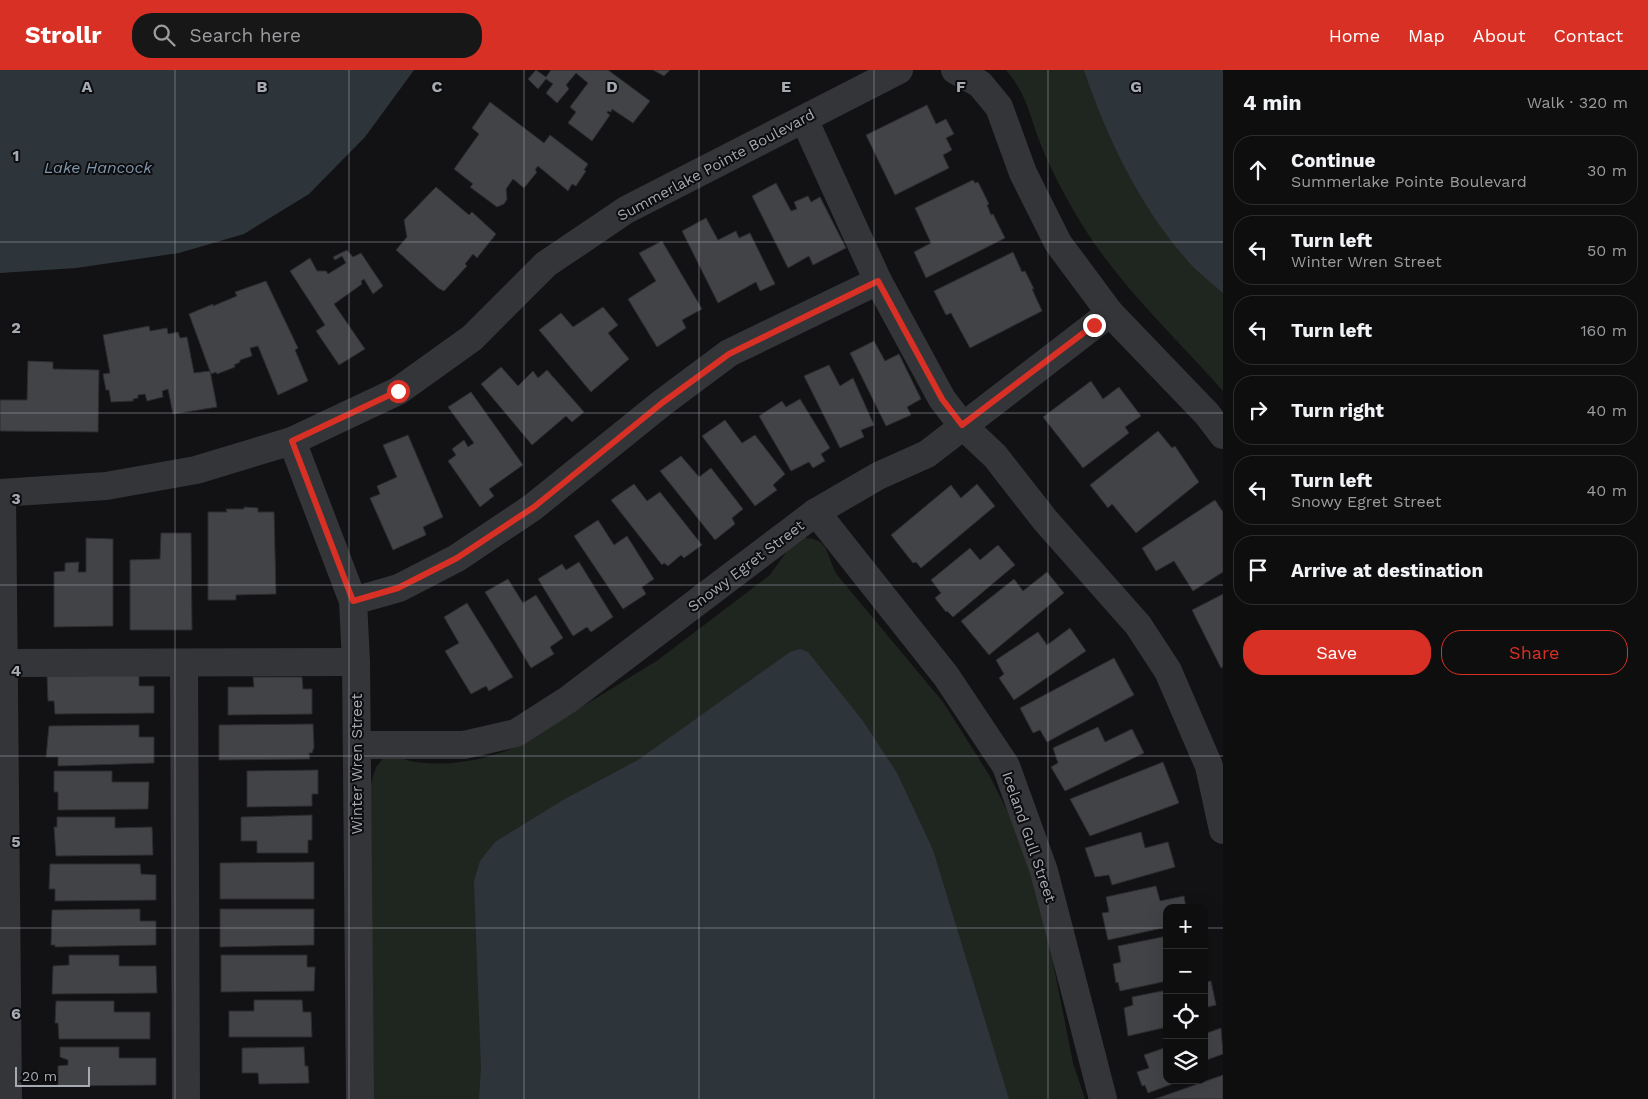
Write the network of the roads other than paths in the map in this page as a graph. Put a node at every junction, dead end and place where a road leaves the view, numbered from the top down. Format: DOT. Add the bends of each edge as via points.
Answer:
graph roads {
  1 [pos="899,70"];
  2 [pos="954,70"];
  3 [pos="804,119"];
  4 [pos="878,281"];
  5 [pos="1110,313"];
  6 [pos="962,425"];
  7 [pos="1223,435"];
  8 [pos="292,441"];
  9 [pos="1,493"];
  10 [pos="816,512"];
  11 [pos="353,601"];
  12 [pos="356,662"];
  13 [pos="2,663"];
  14 [pos="184,663"];
  15 [pos="357,745"];
  16 [pos="1223,830"];
  17 [pos="8,1099"];
  18 [pos="186,1099"];
  19 [pos="360,1099"];
  20 [pos="1103,1099"];
  1 -- 3 [label="street, Summerlake Pointe Boulevard"];
  2 -- 5 [label="street" via="980,84 999,107 1023,173 1058,243"];
  3 -- 4 [label="street"];
  3 -- 8 [label="street, Summerlake Pointe Boulevard" via="626,210 546,264 472,338 398,391"];
  4 -- 6 [label="street" via="942,399"];
  4 -- 11 [label="street" via="729,354 662,403 534,507 457,558 398,588"];
  5 -- 6 [label="street, Snowy Egret Street"];
  5 -- 7 [label="street" via="1207,414"];
  6 -- 10 [label="street, Snowy Egret Street" via="927,454 878,476"];
  6 -- 16 [label="street" via="995,456 1045,520 1138,624 1168,671 1209,766"];
  8 -- 9 [label="street, Summerlake Pointe Boulevard" via="196,470 106,486"];
  8 -- 11 [label="street, Winter Wren Street"];
  9 -- 13 [label="street"];
  10 -- 15 [label="street, Snowy Egret Street" via="569,699 516,733 464,745"];
  10 -- 20 [label="street, Iceland Gull Street" via="946,676 1006,766 1044,871"];
  11 -- 12 [label="street, Winter Wren Street"];
  12 -- 14 [label="street"];
  12 -- 15 [label="street, Winter Wren Street"];
  13 -- 14 [label="street"];
  13 -- 17 [label="street"];
  14 -- 18 [label="street"];
  15 -- 19 [label="street, Winter Wren Street"];
}
